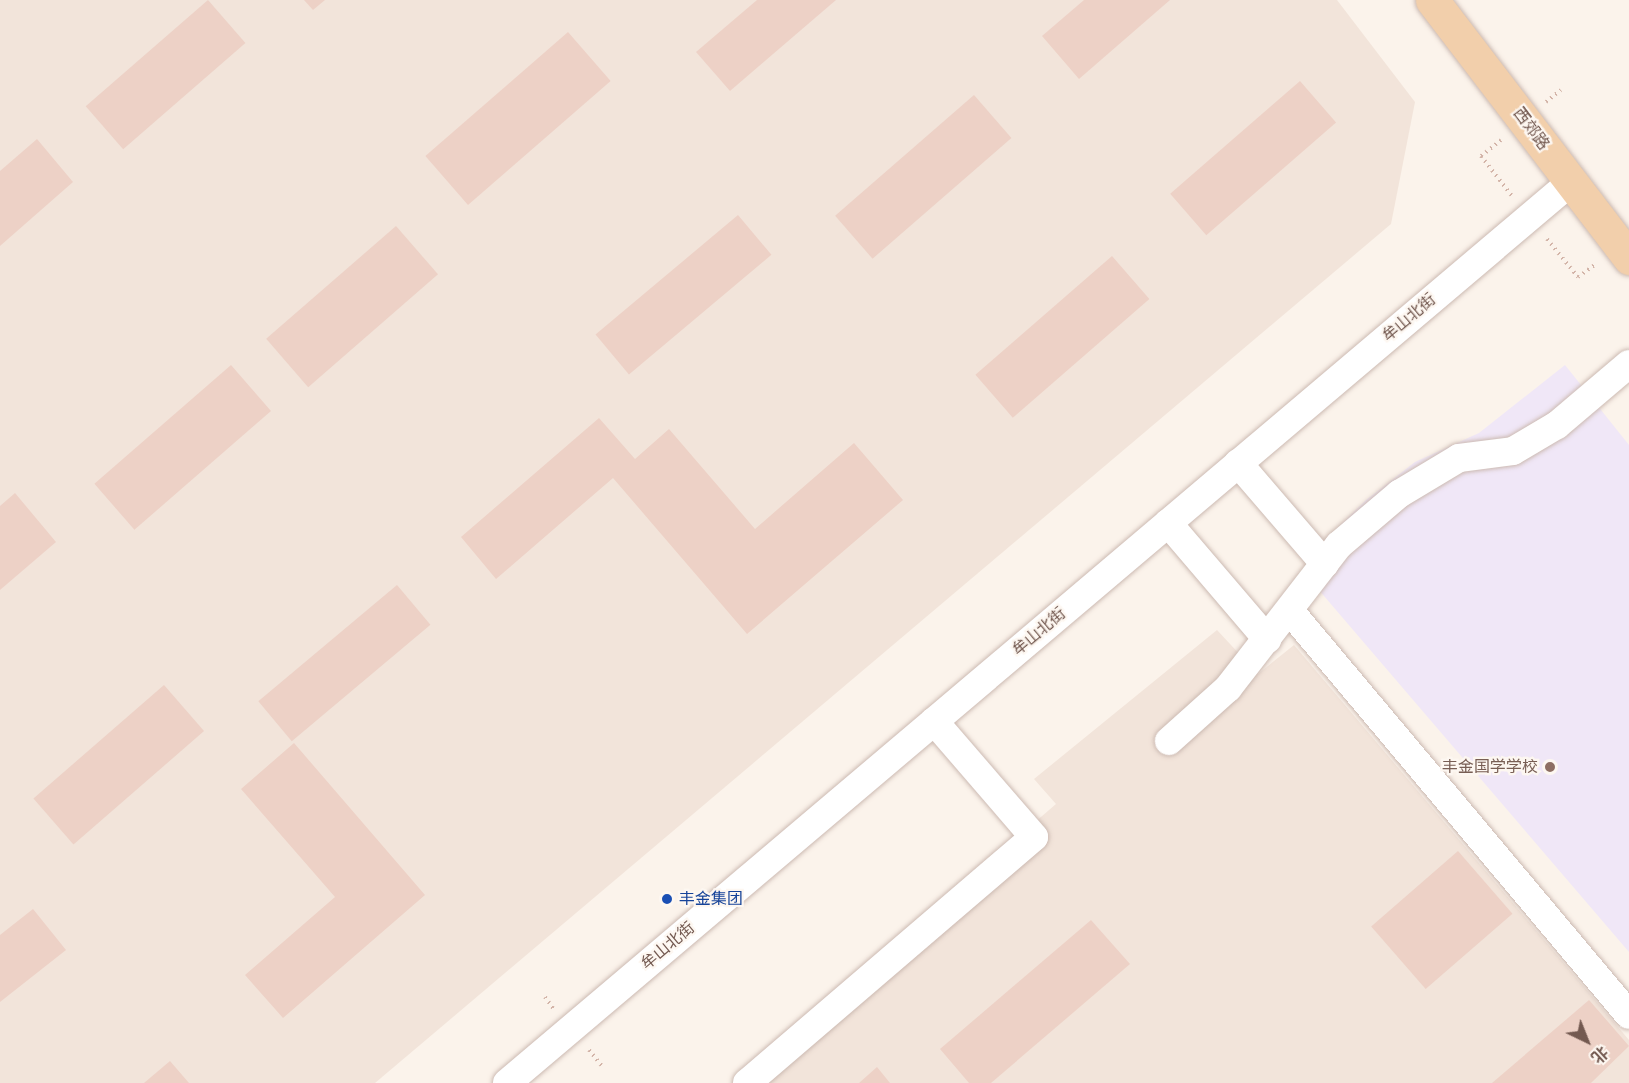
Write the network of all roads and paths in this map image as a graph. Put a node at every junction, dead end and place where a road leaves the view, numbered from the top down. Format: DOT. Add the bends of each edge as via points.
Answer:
graph roads {
  1 [pos="1432,0"];
  2 [pos="1571,182"];
  3 [pos="1629,258"];
  4 [pos="1629,364"];
  5 [pos="1238,463"];
  6 [pos="1168,523"];
  7 [pos="1325,564"];
  8 [pos="1290,611"];
  9 [pos="1267,639"];
  10 [pos="934,721"];
  11 [pos="1169,741"];
  12 [pos="1629,1015"];
  13 [pos="507,1083"];
  14 [pos="747,1083"];
  1 -- 2 [label="main road, 西郊路"];
  2 -- 3 [label="main road, 西郊路"];
  2 -- 5 [label="street, 牟山北街"];
  4 -- 7 [label="street" via="1557,425 1513,451 1459,458 1399,494 1339,545"];
  5 -- 6 [label="street, 牟山北街"];
  5 -- 7 [label="street"];
  6 -- 9 [label="street"];
  6 -- 10 [label="street, 牟山北街"];
  7 -- 8 [label="street"];
  8 -- 9 [label="street"];
  8 -- 12 [label="street"];
  9 -- 11 [label="street" via="1228,688"];
  10 -- 13 [label="street, 牟山北街"];
  10 -- 14 [label="street" via="1034,837"];
}
